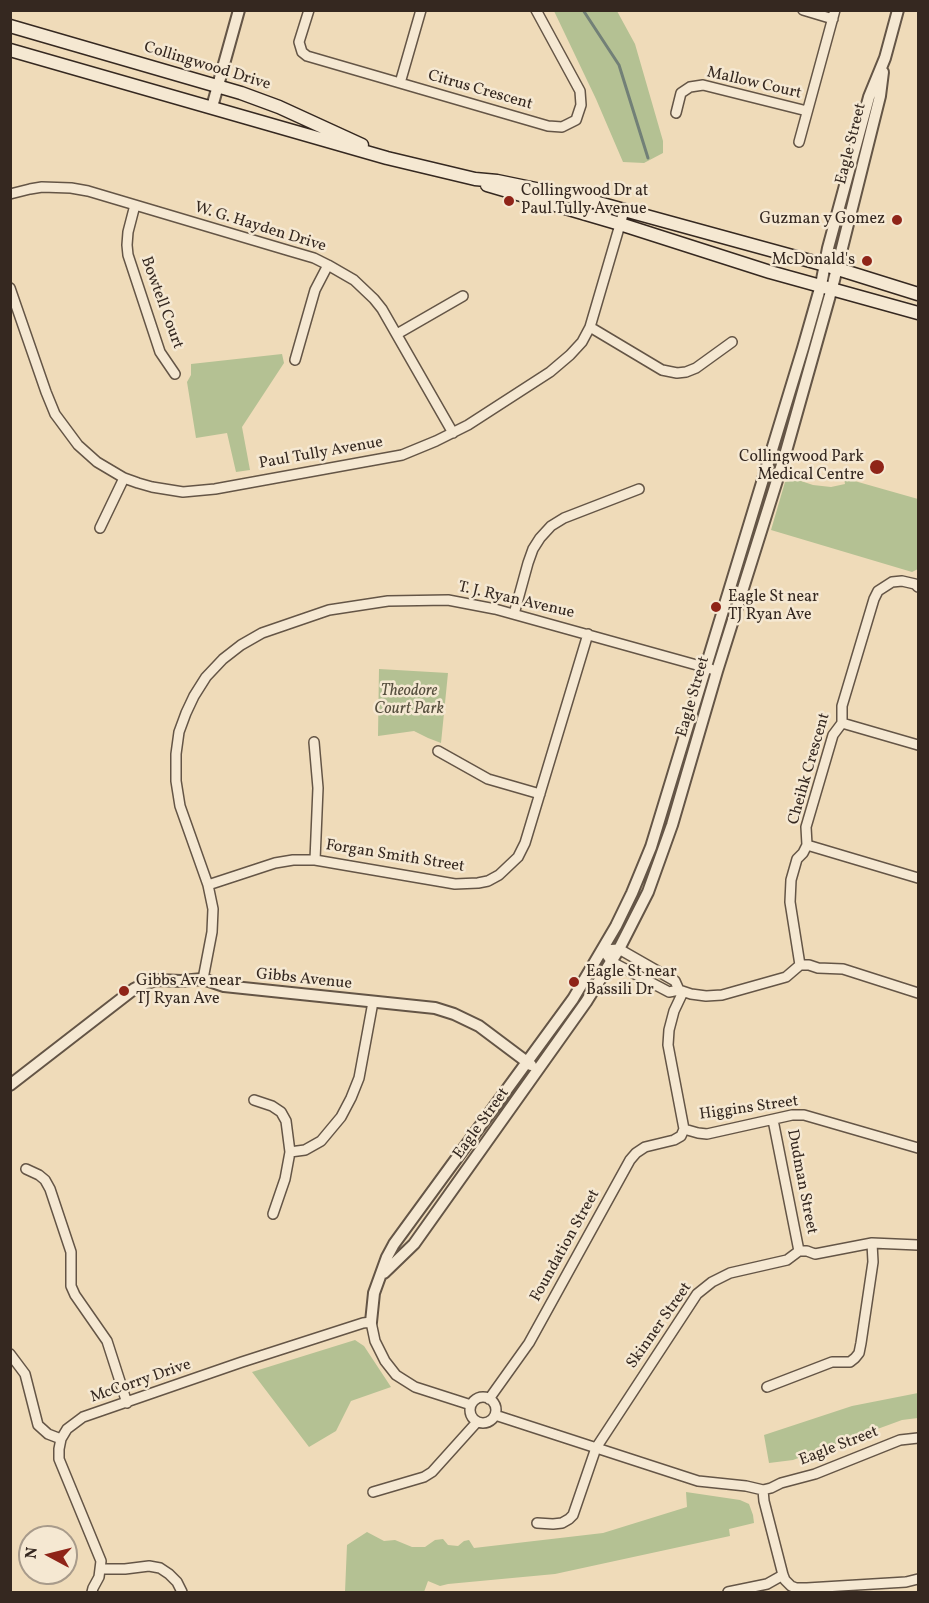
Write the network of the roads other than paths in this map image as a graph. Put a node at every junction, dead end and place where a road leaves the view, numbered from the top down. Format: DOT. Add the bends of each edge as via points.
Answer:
graph roads {
  1 [pos="239,10"];
  2 [pos="309,10"];
  3 [pos="421,10"];
  4 [pos="536,10"];
  5 [pos="803,10"];
  6 [pos="898,10"];
  7 [pos="834,15"];
  8 [pos="10,26"];
  9 [pos="10,50"];
  10 [pos="400,83"];
  11 [pos="218,86"];
  12 [pos="212,107"];
  13 [pos="807,111"];
  14 [pos="676,113"];
  15 [pos="799,142"];
  16 [pos="387,158"];
  17 [pos="475,179"];
  18 [pos="10,194"];
  19 [pos="135,205"];
  20 [pos="624,211"];
  21 [pos="620,224"];
  22 [pos="328,265"];
  23 [pos="830,267"];
  24 [pos="826,286"];
  25 [pos="10,288"];
  26 [pos="918,294"];
  27 [pos="463,296"];
  28 [pos="918,313"];
  29 [pos="590,327"];
  30 [pos="397,334"];
  31 [pos="732,342"];
  32 [pos="295,360"];
  33 [pos="175,374"];
  34 [pos="453,433"];
  35 [pos="124,478"];
  36 [pos="639,489"];
  37 [pos="100,528"];
  38 [pos="918,587"];
  39 [pos="514,614"];
  40 [pos="588,634"];
  41 [pos="705,667"];
  42 [pos="717,671"];
  43 [pos="842,723"];
  44 [pos="314,742"];
  45 [pos="918,745"];
  46 [pos="438,751"];
  47 [pos="540,794"];
  48 [pos="807,845"];
  49 [pos="315,860"];
  50 [pos="918,878"];
  51 [pos="208,885"];
  52 [pos="619,949"];
  53 [pos="603,950"];
  54 [pos="612,962"];
  55 [pos="800,965"];
  56 [pos="203,980"];
  57 [pos="682,991"];
  58 [pos="918,993"];
  59 [pos="373,1002"];
  60 [pos="527,1062"];
  61 [pos="539,1070"];
  62 [pos="10,1085"];
  63 [pos="254,1100"];
  64 [pos="773,1120"];
  65 [pos="684,1129"];
  66 [pos="918,1148"];
  67 [pos="290,1152"];
  68 [pos="26,1169"];
  69 [pos="273,1214"];
  70 [pos="872,1243"];
  71 [pos="918,1245"];
  72 [pos="799,1251"];
  73 [pos="381,1276"];
  74 [pos="371,1322"];
  75 [pos="10,1354"];
  76 [pos="767,1387"];
  77 [pos="489,1399"];
  78 [pos="127,1403"];
  79 [pos="471,1405"];
  80 [pos="495,1415"];
  81 [pos="477,1422"];
  82 [pos="918,1438"];
  83 [pos="61,1439"];
  84 [pos="596,1448"];
  85 [pos="763,1490"];
  86 [pos="373,1492"];
  87 [pos="537,1523"];
  88 [pos="101,1569"];
  89 [pos="783,1575"];
  90 [pos="918,1579"];
  91 [pos="92,1593"];
  92 [pos="182,1593"];
  93 [pos="728,1593"];
  1 -- 11 [label="street"];
  2 -- 10 [label="street, Citrus Crescent" via="299,42 302,52"];
  3 -- 10 [label="street"];
  4 -- 10 [label="street, Citrus Crescent" via="580,91 576,120 562,127 548,126"];
  5 -- 7 [label="street"];
  6 -- 23 [label="street, Eagle Street" via="880,96"];
  7 -- 13 [label="street"];
  8 -- 11 [label="main road, Collingwood Drive"];
  9 -- 12 [label="main road, Collingwood Drive"];
  11 -- 12 [label="street"];
  11 -- 16 [label="main road, Collingwood Drive" via="279,107"];
  12 -- 16 [label="main road, Collingwood Drive"];
  13 -- 14 [label="street, Mallow Court" via="703,86 681,93"];
  13 -- 15 [label="street"];
  16 -- 17 [label="main road, Collingwood Drive"];
  17 -- 20 [label="main road, Collingwood Drive" via="543,190"];
  17 -- 21 [label="main road, Collingwood Drive"];
  18 -- 19 [label="street, W. G. Hayden Drive" via="56,187 88,191"];
  19 -- 22 [label="street, W. G. Hayden Drive"];
  19 -- 33 [label="street, Bowtell Court" via="128,232 128,255 160,352"];
  20 -- 21 [label="street, Paul Tully Avenue"];
  20 -- 23 [label="main road, Collingwood Drive"];
  21 -- 24 [label="main road, Collingwood Drive"];
  21 -- 29 [label="street, Paul Tully Avenue"];
  22 -- 30 [label="street, W. G. Hayden Drive" via="369,294"];
  22 -- 32 [label="street" via="315,290"];
  23 -- 24 [label="street, Eagle Street"];
  23 -- 26 [label="main road, Collingwood Drive"];
  24 -- 28 [label="main road, Collingwood Drive"];
  24 -- 41 [label="street, Eagle Street" via="803,348"];
  24 -- 42 [label="street, Eagle Street" via="772,498"];
  25 -- 35 [label="street, Paul Tully Avenue" via="56,414 87,454"];
  27 -- 30 [label="street"];
  29 -- 31 [label="street" via="662,370 677,373 696,368"];
  29 -- 34 [label="street, Paul Tully Avenue" via="582,342 550,372"];
  30 -- 34 [label="street, W. G. Hayden Drive"];
  34 -- 35 [label="street, Paul Tully Avenue" via="402,455 215,489 183,492 152,488"];
  35 -- 37 [label="street"];
  36 -- 39 [label="street" via="551,526 533,549"];
  38 -- 43 [label="street, Cheihk Crescent" via="892,582 874,598 842,706"];
  39 -- 40 [label="street, T. J. Ryan Avenue"];
  39 -- 51 [label="street, T. J. Ryan Avenue" via="448,600 366,604 329,610 262,633 223,659 194,696 179,732 176,754 180,806"];
  40 -- 41 [label="street, T. J. Ryan Avenue"];
  40 -- 47 [label="street, Forgan Smith Street"];
  41 -- 42 [label="street, T. J. Ryan Avenue"];
  41 -- 53 [label="street, Eagle Street" via="651,848"];
  42 -- 52 [label="street, Eagle Street" via="662,855"];
  43 -- 45 [label="street"];
  43 -- 48 [label="street, Cheihk Crescent" via="834,735 806,827"];
  44 -- 49 [label="street" via="318,788"];
  46 -- 47 [label="street" via="488,778"];
  47 -- 49 [label="street, Forgan Smith Street" via="518,857 488,881 455,884"];
  48 -- 50 [label="street"];
  48 -- 55 [label="street, Cheihk Crescent" via="797,859 791,880 790,902"];
  49 -- 51 [label="street, Forgan Smith Street" via="275,863"];
  51 -- 56 [label="street, T. J. Ryan Avenue" via="212,932"];
  52 -- 53 [label="street"];
  52 -- 54 [label="street, Eagle Street"];
  52 -- 57 [label="street" via="675,981"];
  53 -- 54 [label="street"];
  53 -- 60 [label="street, Eagle Street"];
  54 -- 57 [label="street" via="669,992"];
  54 -- 61 [label="street, Eagle Street"];
  55 -- 57 [label="street" via="786,977 722,995"];
  55 -- 58 [label="street" via="843,969"];
  56 -- 59 [label="street, Gibbs Avenue" via="224,986"];
  56 -- 62 [label="street, Gibbs Avenue" via="158,980 134,989"];
  57 -- 65 [label="street, Higgins Street" via="668,1045"];
  59 -- 60 [label="street, Gibbs Avenue" via="435,1008 454,1014 479,1026"];
  59 -- 67 [label="street" via="359,1078 351,1098 321,1141 305,1150"];
  60 -- 61 [label="street, Gibbs Avenue"];
  60 -- 73 [label="street, Eagle Street" via="394,1244"];
  61 -- 73 [label="street, Eagle Street" via="414,1244"];
  63 -- 67 [label="street" via="281,1112"];
  64 -- 65 [label="street, Higgins Street" via="707,1134"];
  64 -- 66 [label="street, Higgins Street" via="804,1115"];
  64 -- 72 [label="street, Dudman Street"];
  65 -- 77 [label="street, Foundation Street" via="681,1136 645,1148 630,1160 529,1343"];
  67 -- 69 [label="street"];
  68 -- 78 [label="street" via="39,1175 50,1189 71,1252 71,1286 107,1341"];
  70 -- 71 [label="street, Skinner Street"];
  70 -- 72 [label="street, Skinner Street" via="815,1254"];
  70 -- 76 [label="street" via="873,1262 861,1343 855,1358 850,1362 832,1362"];
  72 -- 84 [label="street, Skinner Street" via="787,1260 730,1273 697,1294"];
  73 -- 74 [label="street, Eagle Street"];
  74 -- 78 [label="street, McCorry Drive"];
  74 -- 79 [label="street, Eagle Street" via="375,1341 396,1375 416,1387"];
  75 -- 83 [label="street" via="25,1374 38,1425"];
  77 -- 79 [label="street" via="478,1398"];
  77 -- 80 [label="street"];
  78 -- 83 [label="street, McCorry Drive" via="83,1417"];
  79 -- 81 [label="street" via="471,1416"];
  80 -- 81 [label="street" via="486,1423"];
  80 -- 84 [label="street, Eagle Street"];
  81 -- 86 [label="street" via="432,1472"];
  82 -- 85 [label="street, Eagle Street" via="900,1440"];
  83 -- 88 [label="street" via="59,1459"];
  84 -- 85 [label="street, Eagle Street" via="698,1481"];
  84 -- 87 [label="street, Skinner Street" via="573,1515 562,1523"];
  85 -- 89 [label="street"];
  88 -- 91 [label="street"];
  88 -- 92 [label="street" via="160,1568 177,1582"];
  89 -- 90 [label="street" via="796,1588"];
  89 -- 93 [label="street" via="767,1584"];
}
